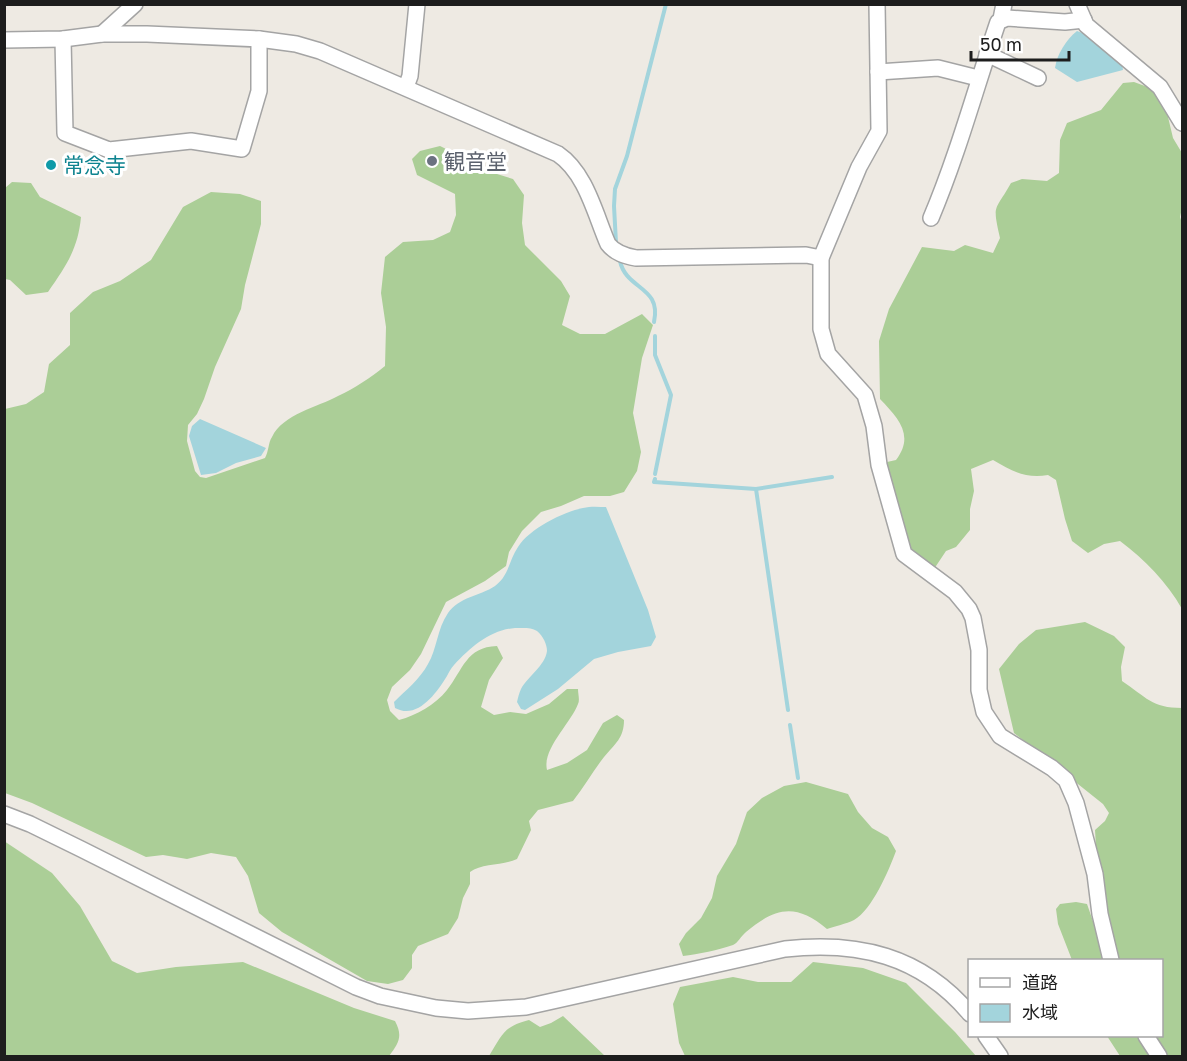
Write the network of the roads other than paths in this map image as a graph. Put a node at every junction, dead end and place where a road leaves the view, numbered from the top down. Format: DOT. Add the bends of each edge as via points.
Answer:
graph roads {
  1 [pos="135,4"];
  2 [pos="417,4"];
  3 [pos="877,4"];
  4 [pos="1077,4"];
  5 [pos="1002,12"];
  6 [pos="1084,21"];
  7 [pos="102,34"];
  8 [pos="63,39"];
  9 [pos="259,39"];
  10 [pos="4,40"];
  11 [pos="987,54"];
  12 [pos="878,72"];
  13 [pos="978,78"];
  14 [pos="1038,78"];
  15 [pos="406,87"];
  16 [pos="1182,123"];
  17 [pos="931,218"];
  18 [pos="821,258"];
  19 [pos="4,814"];
  20 [pos="1111,959"];
  21 [pos="968,1013"];
  22 [pos="987,1037"];
  23 [pos="1147,1037"];
  24 [pos="1000,1056"];
  25 [pos="1159,1056"];
  1 -- 7 [label="street"];
  2 -- 15 [label="street"];
  3 -- 12 [label="street"];
  4 -- 6 [label="street"];
  5 -- 6 [label="street" via="1065,22"];
  5 -- 11 [label="street"];
  6 -- 16 [label="street" via="1160,87"];
  7 -- 8 [label="street"];
  7 -- 9 [label="street"];
  8 -- 9 [label="street" via="65,133 109,150 191,141 242,149 259,91"];
  8 -- 10 [label="street"];
  9 -- 15 [label="street" via="306,46"];
  11 -- 13 [label="street"];
  11 -- 14 [label="street"];
  12 -- 13 [label="street" via="938,68"];
  12 -- 18 [label="street" via="879,131 859,167"];
  13 -- 17 [label="street"];
  15 -- 18 [label="street" via="566,159 582,183 612,250 636,258"];
  18 -- 20 [label="street" via="821,328 828,354 869,402 879,465 904,554 955,592 969,609 979,650 979,690 984,711 996,731 1066,780 1092,864"];
  19 -- 21 [label="street" via="335,977 407,1003 468,1011 526,1007 785,948 842,946 876,952 930,978"];
  22 -- 24 [label="street"];
  23 -- 25 [label="street"];
}
